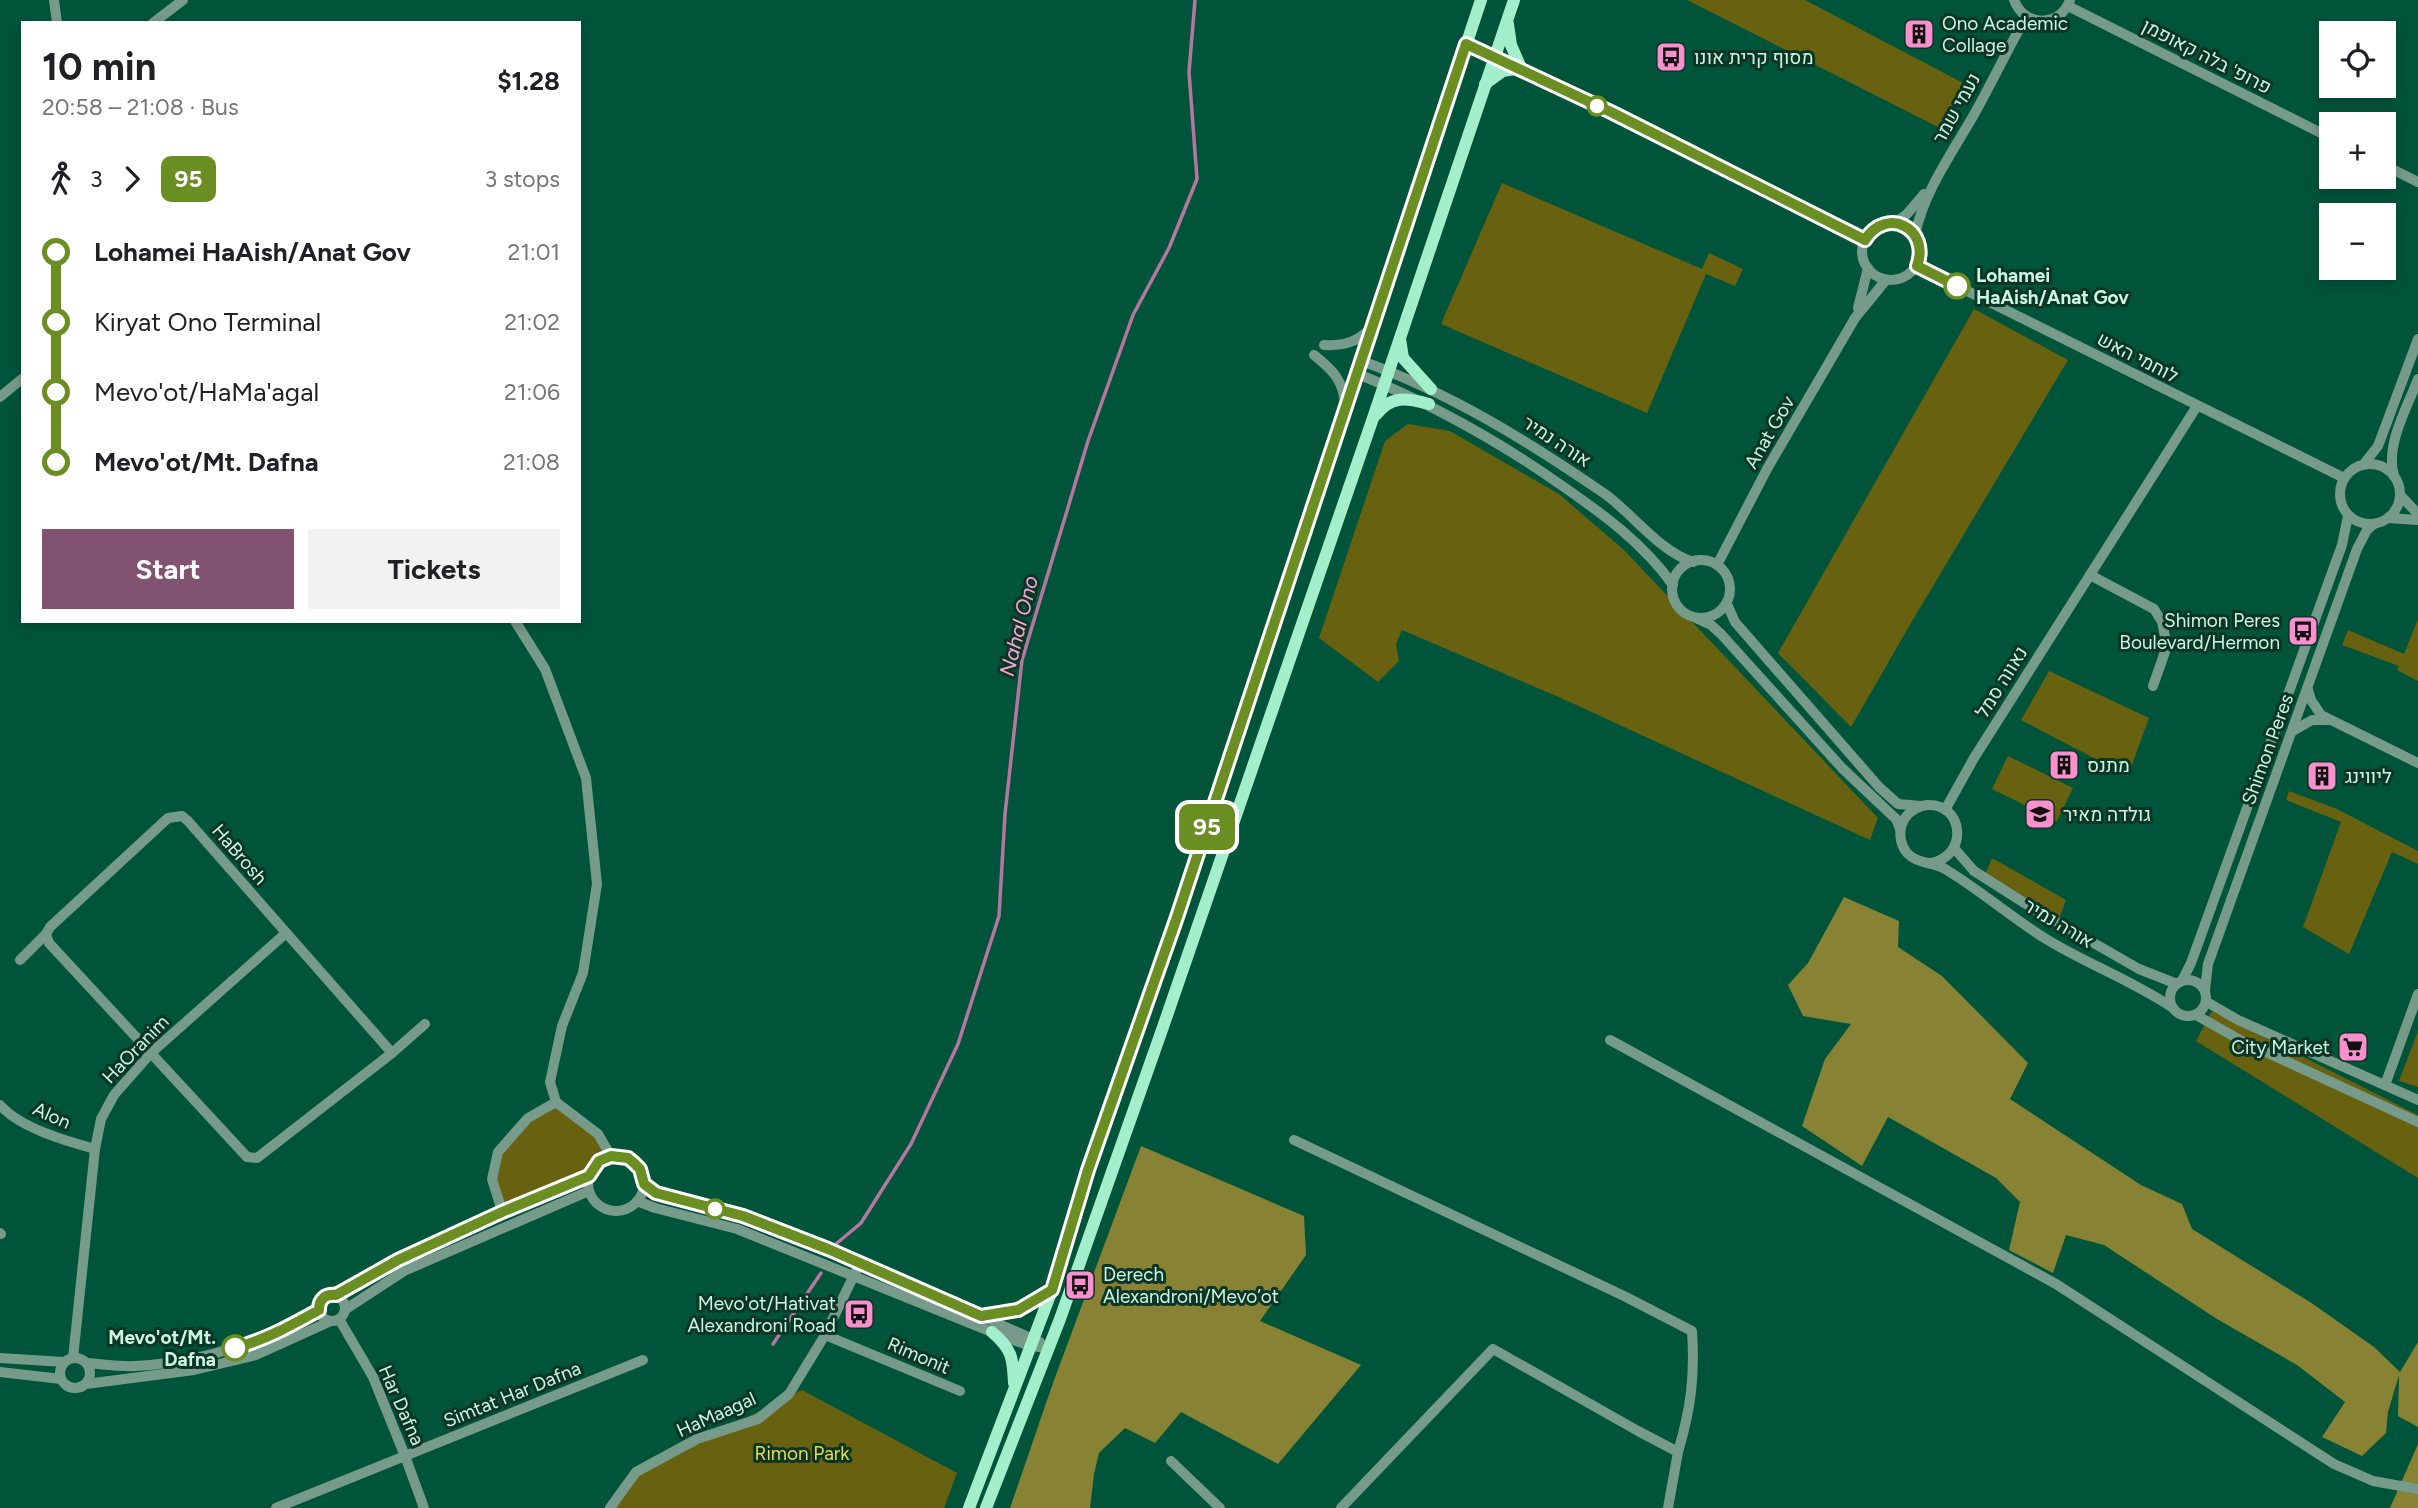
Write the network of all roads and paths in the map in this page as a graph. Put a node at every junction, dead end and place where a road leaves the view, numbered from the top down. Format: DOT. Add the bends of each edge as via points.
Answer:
graph roads {
  1 [pos="54,0"];
  2 [pos="183,0"];
  3 [pos="1481,0"];
  4 [pos="1514,0"];
  5 [pos="2014,0"];
  6 [pos="2069,3"];
  7 [pos="2026,17"];
  8 [pos="1507,20"];
  9 [pos="57,21"];
  10 [pos="156,21"];
  11 [pos="1466,44"];
  12 [pos="1494,56"];
  13 [pos="1521,68"];
  14 [pos="1485,84"];
  15 [pos="2319,132"];
  16 [pos="2396,171"];
  17 [pos="1936,178"];
  18 [pos="2418,182"];
  19 [pos="1895,223"];
  20 [pos="1915,235"];
  21 [pos="1865,240"];
  22 [pos="1917,266"];
  23 [pos="1868,268"];
  24 [pos="1886,280"];
  25 [pos="1855,318"];
  26 [pos="1374,324"];
  27 [pos="1400,335"];
  28 [pos="2418,339"];
  29 [pos="1324,345"];
  30 [pos="1314,355"];
  31 [pos="1362,361"];
  32 [pos="1388,370"];
  33 [pos="1358,374"];
  34 [pos="2418,379"];
  35 [pos="21,380"];
  36 [pos="1384,385"];
  37 [pos="1431,389"];
  38 [pos="0,397"];
  39 [pos="1429,404"];
  40 [pos="2197,406"];
  41 [pos="1345,412"];
  42 [pos="1372,421"];
  43 [pos="2363,465"];
  44 [pos="2394,476"];
  45 [pos="2344,478"];
  46 [pos="2400,495"];
  47 [pos="2418,514"];
  48 [pos="2348,516"];
  49 [pos="2388,518"];
  50 [pos="2418,520"];
  51 [pos="2374,524"];
  52 [pos="1693,562"];
  53 [pos="1717,565"];
  54 [pos="2090,575"];
  55 [pos="1673,585"];
  56 [pos="1727,604"];
  57 [pos="1696,618"];
  58 [pos="515,623"];
  59 [pos="2153,686"];
  60 [pos="2308,687"];
  61 [pos="2329,720"];
  62 [pos="2292,732"];
  63 [pos="2418,764"];
  64 [pos="1921,806"];
  65 [pos="1945,810"];
  66 [pos="1900,829"];
  67 [pos="1954,848"];
  68 [pos="1931,863"];
  69 [pos="286,933"];
  70 [pos="46,934"];
  71 [pos="20,960"];
  72 [pos="2180,982"];
  73 [pos="2418,994"];
  74 [pos="2206,996"];
  75 [pos="2173,1008"];
  76 [pos="2196,1015"];
  77 [pos="425,1024"];
  78 [pos="1610,1040"];
  79 [pos="392,1053"];
  80 [pos="151,1054"];
  81 [pos="2385,1085"];
  82 [pos="2418,1100"];
  83 [pos="556,1102"];
  84 [pos="3,1109"];
  85 [pos="2418,1122"];
  86 [pos="0,1123"];
  87 [pos="1294,1140"];
  88 [pos="95,1149"];
  89 [pos="611,1156"];
  90 [pos="589,1176"];
  91 [pos="644,1184"];
  92 [pos="589,1191"];
  93 [pos="637,1202"];
  94 [pos="502,1212"];
  95 [pos="860,1263"];
  96 [pos="854,1275"];
  97 [pos="1052,1290"];
  98 [pos="336,1295"];
  99 [pos="346,1309"];
  100 [pos="319,1310"];
  101 [pos="981,1316"];
  102 [pos="335,1320"];
  103 [pos="992,1332"];
  104 [pos="825,1335"];
  105 [pos="1032,1343"];
  106 [pos="1049,1348"];
  107 [pos="0,1358"];
  108 [pos="69,1360"];
  109 [pos="643,1360"];
  110 [pos="87,1363"];
  111 [pos="0,1372"];
  112 [pos="61,1379"];
  113 [pos="86,1384"];
  114 [pos="1014,1388"];
  115 [pos="960,1391"];
  116 [pos="1678,1451"];
  117 [pos="405,1456"];
  118 [pos="1171,1461"];
  119 [pos="2418,1489"];
  120 [pos="276,1508"];
  121 [pos="424,1508"];
  122 [pos="610,1508"];
  123 [pos="969,1508"];
  124 [pos="986,1508"];
  125 [pos="1220,1508"];
  126 [pos="1340,1508"];
  127 [pos="1668,1508"];
  1 -- 9 [label="street"];
  2 -- 10 [label="street"];
  3 -- 11 [label="main road"];
  4 -- 8 [label="main road"];
  5 -- 7 [label="street"];
  6 -- 7 [label="street" via="2049,20"];
  6 -- 15 [label="street, פרופ' בלה קאופמן"];
  7 -- 17 [label="street, נעמי שמר"];
  8 -- 12 [label="main road"];
  8 -- 13 [label="main road"];
  11 -- 12 [label="street"];
  11 -- 26 [label="main road"];
  12 -- 13 [label="street"];
  12 -- 14 [label="main road"];
  13 -- 14 [label="main road" via="1503,71"];
  13 -- 21 [label="street"];
  14 -- 27 [label="main road"];
  16 -- 18 [label="street"];
  17 -- 19 [label="street, נעמי שמר"];
  17 -- 20 [label="street, נעמי שמר"];
  19 -- 20 [label="street"];
  19 -- 21 [label="street" via="1875,227"];
  20 -- 22 [label="street" via="1920,251"];
  21 -- 23 [label="street"];
  22 -- 24 [label="street" via="1901,279"];
  22 -- 40 [label="street, לוחמי האש"];
  23 -- 24 [label="street"];
  23 -- 25 [label="street, Anat Gov"];
  24 -- 25 [label="street, Anat Gov"];
  25 -- 53 [label="street, Anat Gov"];
  26 -- 29 [label="street" via="1359,340"];
  26 -- 31 [label="main road"];
  27 -- 32 [label="main road"];
  27 -- 37 [label="main road" via="1404,358"];
  28 -- 43 [label="street" via="2378,446"];
  30 -- 41 [label="street" via="1338,376"];
  31 -- 32 [label="street, אורה נמיר"];
  31 -- 33 [label="main road"];
  32 -- 36 [label="main road"];
  32 -- 37 [label="street, אורה נמיר"];
  33 -- 36 [label="street, אורה נמיר"];
  33 -- 41 [label="main road"];
  34 -- 44 [label="street" via="2393,445"];
  35 -- 38 [label="street"];
  36 -- 39 [label="street, אורה נמיר"];
  36 -- 42 [label="main road"];
  37 -- 52 [label="street, אורה נמיר" via="1549,455 1616,502 1679,557"];
  39 -- 42 [label="main road" via="1394,400"];
  39 -- 55 [label="street, אורה נמיר" via="1601,512 1641,547"];
  40 -- 45 [label="street, לוחמי האש"];
  40 -- 54 [label="street, נאווה סמל"];
  41 -- 97 [label="main road" via="1088,1170"];
  42 -- 106 [label="main road"];
  43 -- 44 [label="street" via="2377,465"];
  43 -- 45 [label="street"];
  44 -- 46 [label="street"];
  45 -- 48 [label="street" via="2339,494"];
  46 -- 47 [label="street"];
  46 -- 49 [label="street"];
  48 -- 51 [label="street"];
  48 -- 72 [label="street, Shimon Peres" via="2338,557 2191,963"];
  49 -- 50 [label="street"];
  49 -- 51 [label="street"];
  51 -- 60 [label="street, Shimon Peres" via="2357,549"];
  52 -- 53 [label="street"];
  52 -- 55 [label="street" via="1679,570"];
  53 -- 56 [label="street" via="1729,582"];
  54 -- 59 [label="street" via="2154,609 2162,622 2167,646"];
  54 -- 65 [label="street, נאווה סמל"];
  55 -- 57 [label="street" via="1678,606"];
  56 -- 57 [label="street" via="1717,614"];
  56 -- 64 [label="street" via="1735,622 1878,787 1898,804"];
  57 -- 66 [label="street" via="1721,634 1842,768 1896,819"];
  58 -- 83 [label="street" via="545,669 586,778 597,884 583,973 562,1026 552,1068 550,1082"];
  60 -- 61 [label="street" via="2315,708"];
  60 -- 62 [label="street, Shimon Peres"];
  61 -- 62 [label="street" via="2312,720"];
  61 -- 63 [label="street"];
  62 -- 74 [label="street, Shimon Peres" via="2208,964"];
  64 -- 65 [label="street"];
  64 -- 66 [label="street" via="1907,815"];
  65 -- 67 [label="street" via="1957,827"];
  66 -- 68 [label="street" via="1905,850 1917,860"];
  67 -- 68 [label="street"];
  67 -- 72 [label="street, אורה נמיר" via="1974,871 2026,904 2139,969"];
  68 -- 75 [label="street, אורה נמיר" via="2046,939"];
  69 -- 70 [label="street, HaBrosh" via="182,816 169,818"];
  69 -- 79 [label="street, HaBrosh"];
  69 -- 80 [label="street, HaOranim"];
  70 -- 71 [label="street, HaBrosh"];
  70 -- 80 [label="street" via="49,943"];
  72 -- 74 [label="street" via="2193,981"];
  72 -- 75 [label="street" via="2171,992"];
  73 -- 81 [label="street"];
  74 -- 76 [label="street"];
  74 -- 81 [label="street" via="2238,1020"];
  75 -- 76 [label="street" via="2180,1015"];
  76 -- 85 [label="street"];
  77 -- 79 [label="street"];
  78 -- 119 [label="street" via="2056,1284 2334,1464 2373,1481"];
  79 -- 80 [label="street" via="257,1158 247,1157"];
  80 -- 88 [label="street, HaOranim" via="114,1095 101,1119"];
  81 -- 82 [label="street"];
  83 -- 89 [label="street" via="597,1134"];
  83 -- 94 [label="street" via="527,1118 498,1152 492,1179"];
  84 -- 86 [label="street"];
  84 -- 88 [label="street, Alon" via="57,1139"];
  87 -- 116 [label="street" via="1692,1331 1690,1410"];
  88 -- 108 [label="street, HaOranim"];
  89 -- 90 [label="street" via="599,1161"];
  89 -- 91 [label="street" via="634,1163"];
  90 -- 92 [label="street"];
  90 -- 94 [label="street"];
  91 -- 93 [label="street"];
  91 -- 95 [label="street" via="656,1193 743,1216"];
  92 -- 93 [label="street" via="598,1205 614,1211"];
  92 -- 99 [label="street" via="404,1271"];
  93 -- 96 [label="street" via="737,1229"];
  94 -- 98 [label="street" via="398,1260"];
  95 -- 96 [label="street, HaMaagal"];
  95 -- 101 [label="street"];
  96 -- 103 [label="street"];
  96 -- 104 [label="street, HaMaagal"];
  97 -- 101 [label="main road" via="1018,1310"];
  97 -- 105 [label="main road"];
  98 -- 99 [label="street"];
  98 -- 100 [label="street" via="323,1298"];
  99 -- 102 [label="street"];
  100 -- 102 [label="street" via="323,1317"];
  100 -- 110 [label="street" via="251,1343 189,1360 134,1367"];
  101 -- 105 [label="street"];
  102 -- 113 [label="street" via="256,1356 194,1370"];
  102 -- 117 [label="street, Har Dafna" via="373,1377"];
  103 -- 105 [label="street"];
  103 -- 114 [label="main road" via="1010,1352"];
  104 -- 115 [label="street, Rimonit"];
  104 -- 122 [label="street, HaMaagal" via="789,1394 758,1419 697,1439 636,1472"];
  105 -- 106 [label="street"];
  105 -- 114 [label="main road"];
  106 -- 124 [label="main road"];
  107 -- 108 [label="street"];
  108 -- 110 [label="street"];
  108 -- 112 [label="street" via="60,1370"];
  109 -- 117 [label="street, Simtat Har Dafna"];
  110 -- 113 [label="street" via="90,1376"];
  111 -- 112 [label="street"];
  112 -- 113 [label="street" via="72,1388"];
  114 -- 123 [label="main road"];
  116 -- 126 [label="street" via="1493,1349"];
  116 -- 127 [label="street"];
  117 -- 120 [label="street, Simtat Har Dafna"];
  117 -- 121 [label="street, Har Dafna"];
  118 -- 125 [label="street"];
}
